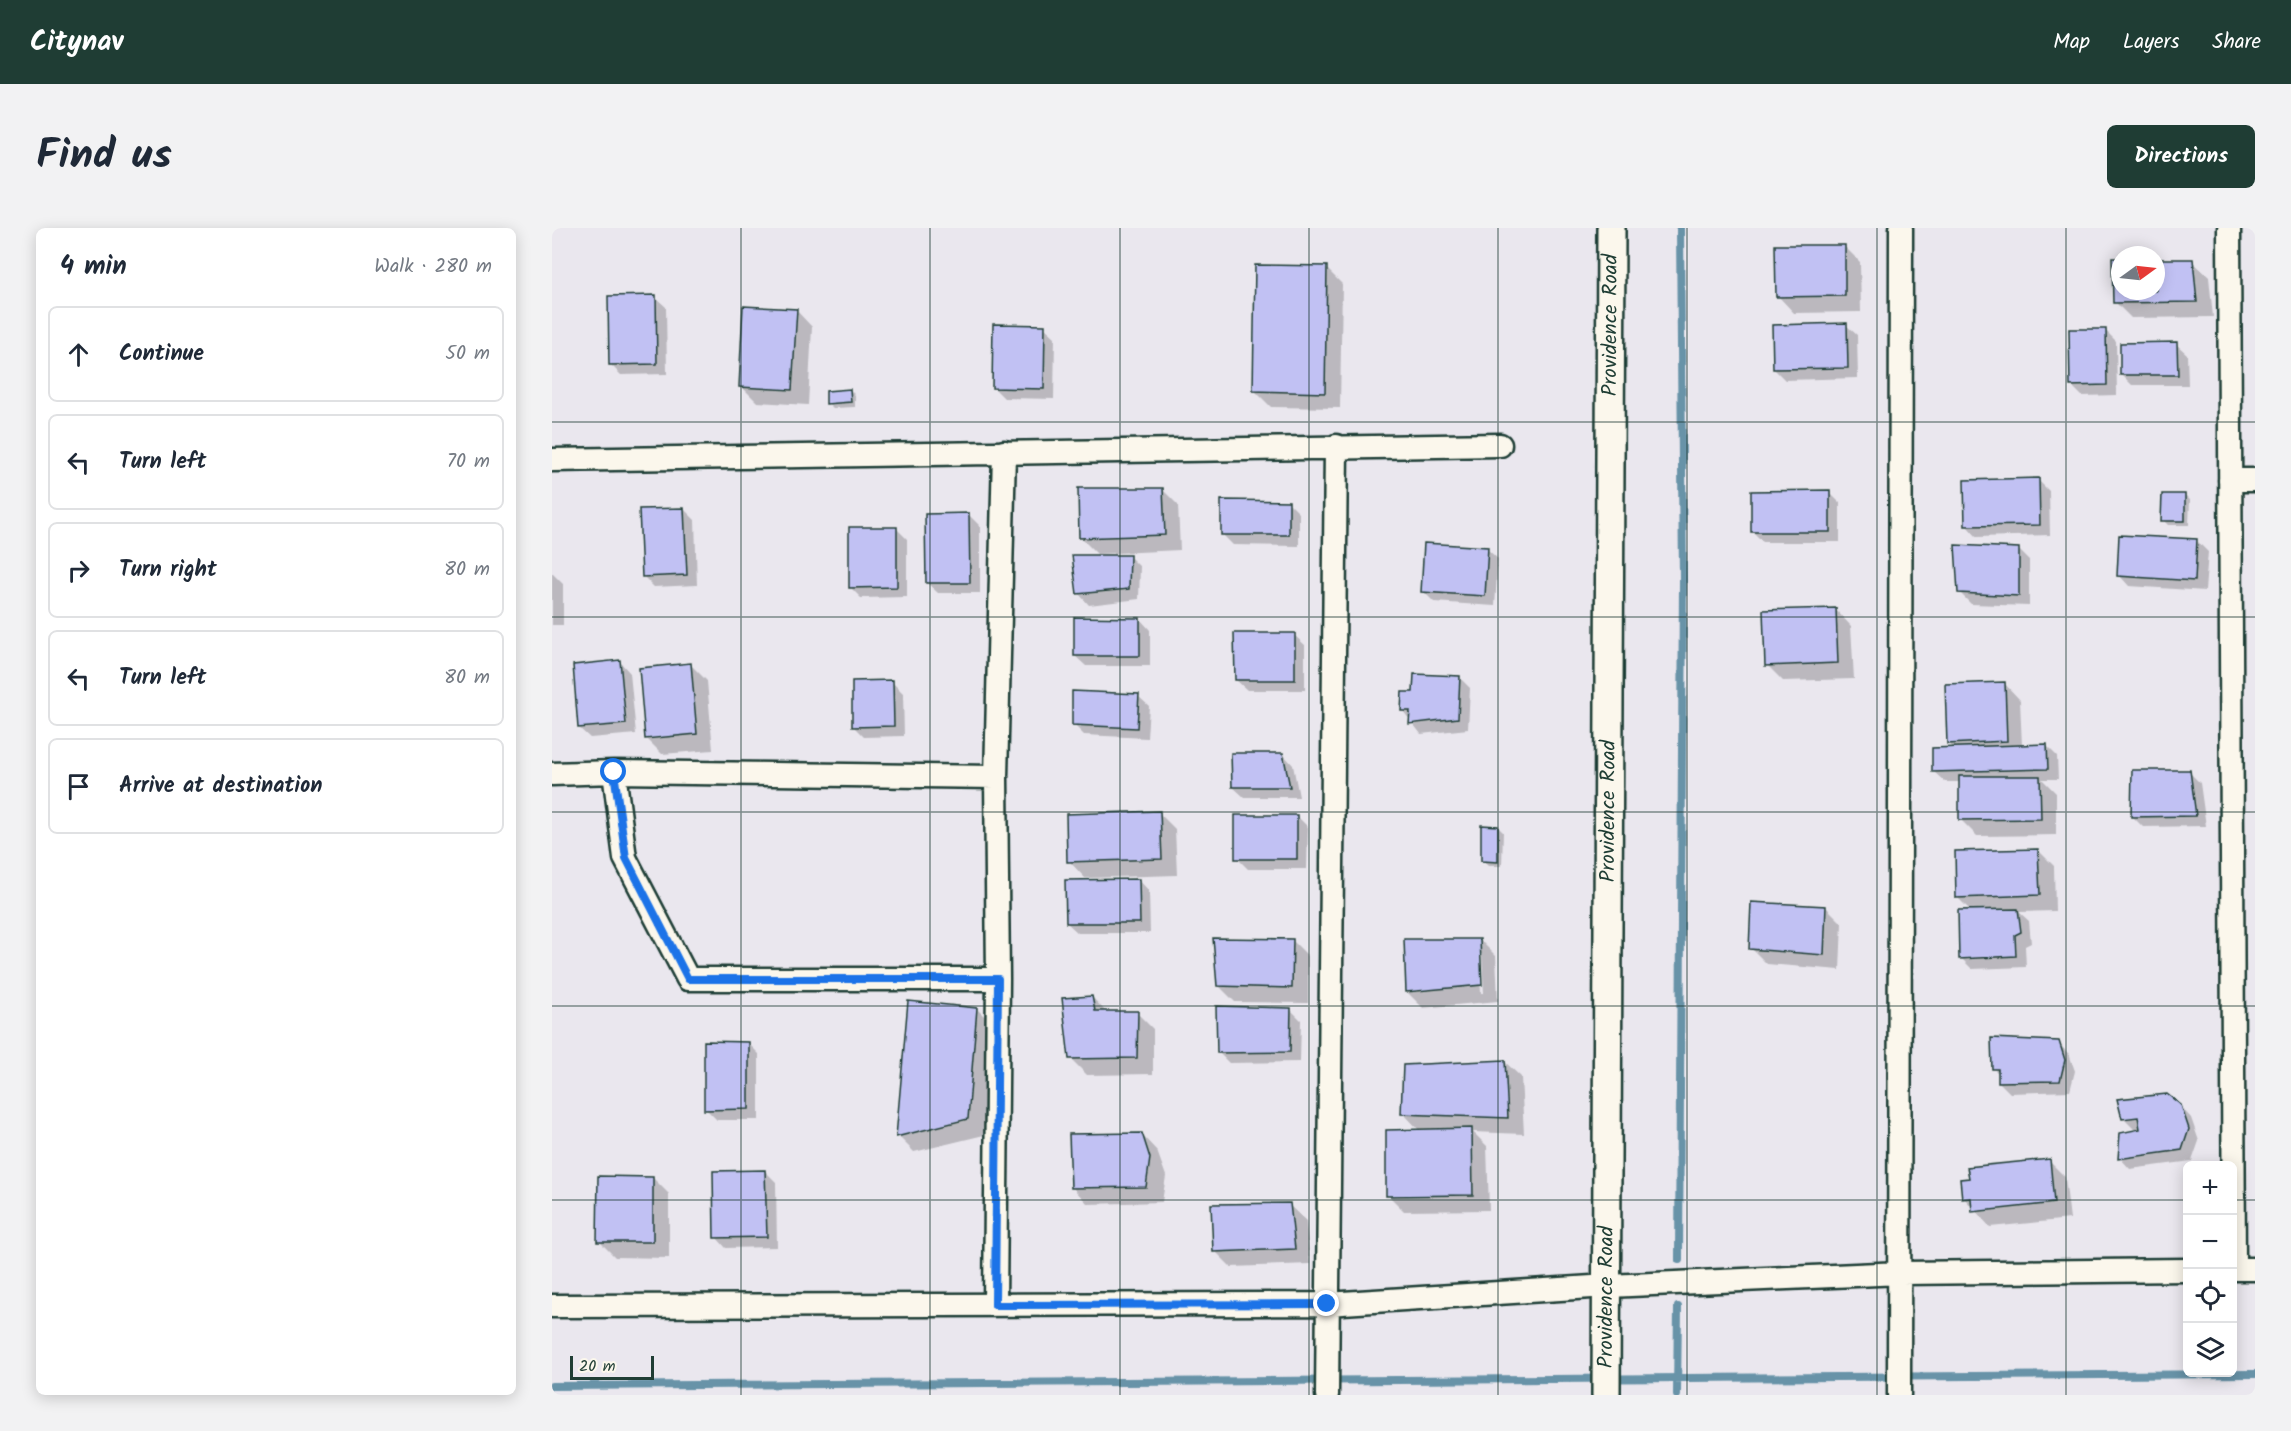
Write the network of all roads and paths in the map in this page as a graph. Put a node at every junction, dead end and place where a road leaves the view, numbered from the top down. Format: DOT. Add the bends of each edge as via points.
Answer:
graph roads {
  1 [pos="1611,228"];
  2 [pos="1901,228"];
  3 [pos="2229,228"];
  4 [pos="1500,445"];
  5 [pos="1336,446"];
  6 [pos="1004,452"];
  7 [pos="552,460"];
  8 [pos="2230,480"];
  9 [pos="2255,480"];
  10 [pos="614,772"];
  11 [pos="552,774"];
  12 [pos="996,777"];
  13 [pos="998,979"];
  14 [pos="2240,1269"];
  15 [pos="2183,1270"];
  16 [pos="1901,1273"];
  17 [pos="1608,1286"];
  18 [pos="1327,1304"];
  19 [pos="995,1305"];
  20 [pos="552,1306"];
  21 [pos="1327,1395"];
  22 [pos="1606,1395"];
  23 [pos="1899,1395"];
  1 -- 17 [label="street, Providence Road"];
  2 -- 16 [label="street"];
  3 -- 8 [label="street"];
  4 -- 5 [label="street"];
  5 -- 6 [label="street"];
  5 -- 18 [label="street"];
  6 -- 7 [label="street"];
  6 -- 12 [label="street"];
  8 -- 9 [label="street"];
  8 -- 14 [label="street"];
  10 -- 11 [label="street"];
  10 -- 12 [label="street"];
  10 -- 13 [label="street" via="626,858 688,979"];
  12 -- 13 [label="street"];
  13 -- 19 [label="street"];
  15 -- 16 [label="street"];
  16 -- 17 [label="street"];
  16 -- 23 [label="street"];
  17 -- 18 [label="street"];
  17 -- 22 [label="street, Providence Road"];
  18 -- 19 [label="street"];
  18 -- 21 [label="street"];
  19 -- 20 [label="street"];
}
